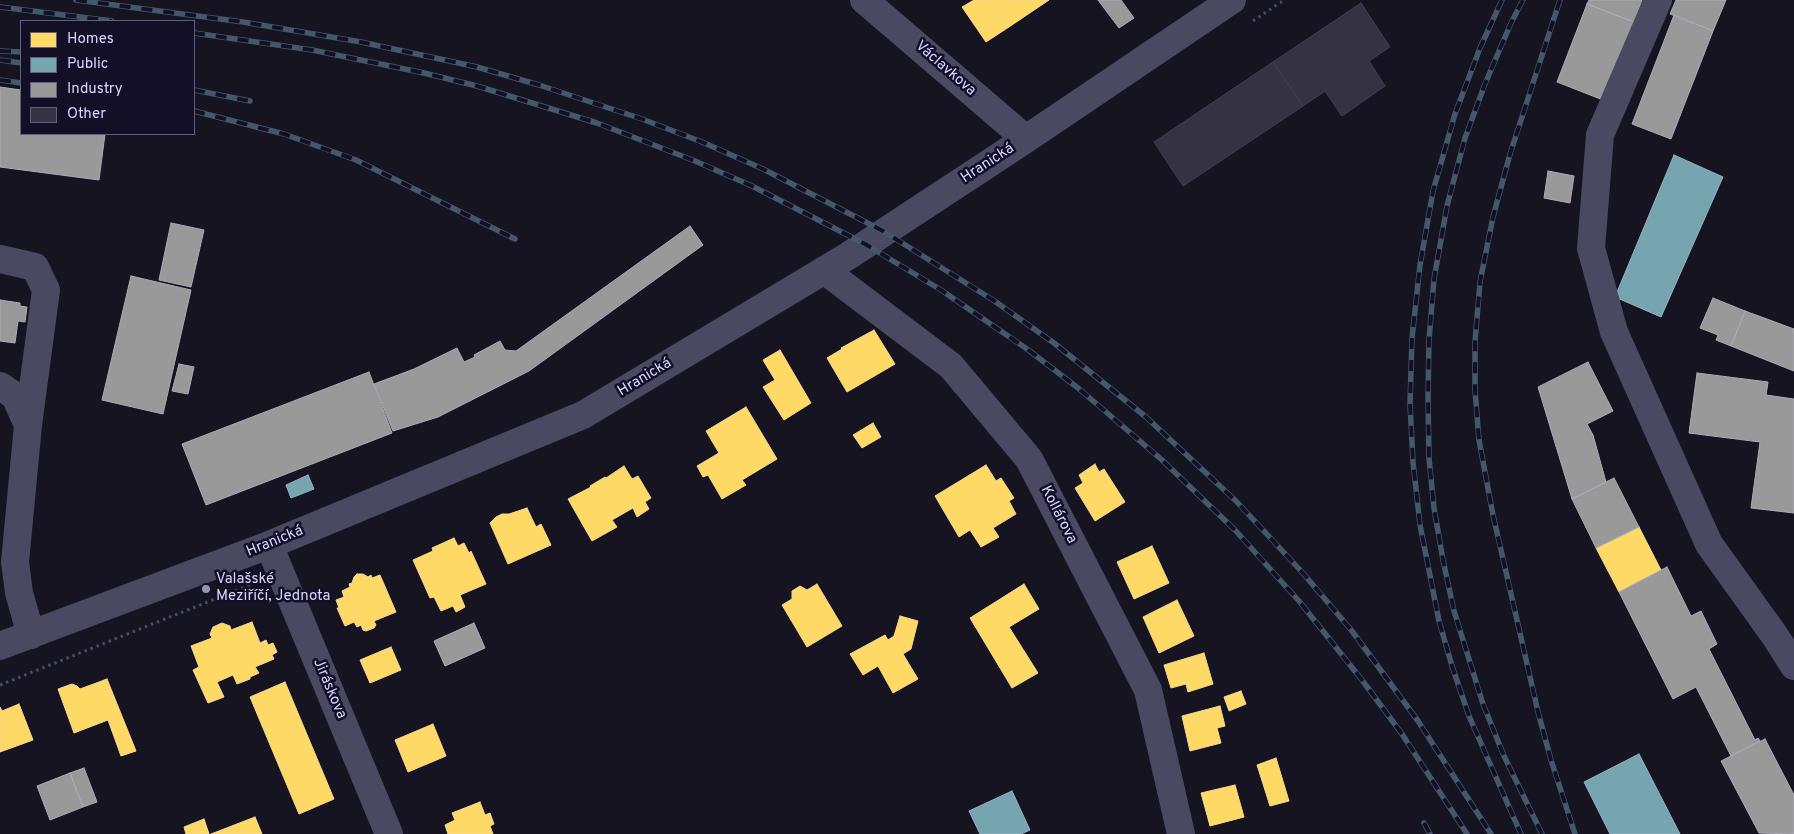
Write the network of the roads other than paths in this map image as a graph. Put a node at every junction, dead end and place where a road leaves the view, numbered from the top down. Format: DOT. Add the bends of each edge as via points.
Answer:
graph roads {
  1 [pos="864,0"];
  2 [pos="1232,0"];
  3 [pos="1658,0"];
  4 [pos="1026,139"];
  5 [pos="0,259"];
  6 [pos="824,270"];
  7 [pos="0,386"];
  8 [pos="28,425"];
  9 [pos="269,545"];
  10 [pos="31,635"];
  11 [pos="0,646"];
  12 [pos="1794,666"];
  13 [pos="389,834"];
  14 [pos="1181,834"];
  1 -- 4 [label="street, Václavkova"];
  2 -- 4 [label="street, Hranická"];
  3 -- 12 [label="street" via="1600,135 1591,248 1614,332 1709,544"];
  4 -- 6 [label="street, Hranická"];
  5 -- 8 [label="street" via="35,267 46,290"];
  6 -- 9 [label="street, Hranická" via="582,416"];
  6 -- 14 [label="street, Kollárova" via="951,366 1029,459 1148,690"];
  7 -- 8 [label="street" via="15,396"];
  8 -- 10 [label="street" via="15,562 19,593"];
  9 -- 10 [label="street, Hranická"];
  9 -- 13 [label="street, Jiráskova"];
  10 -- 11 [label="street, Hranická"];
}
